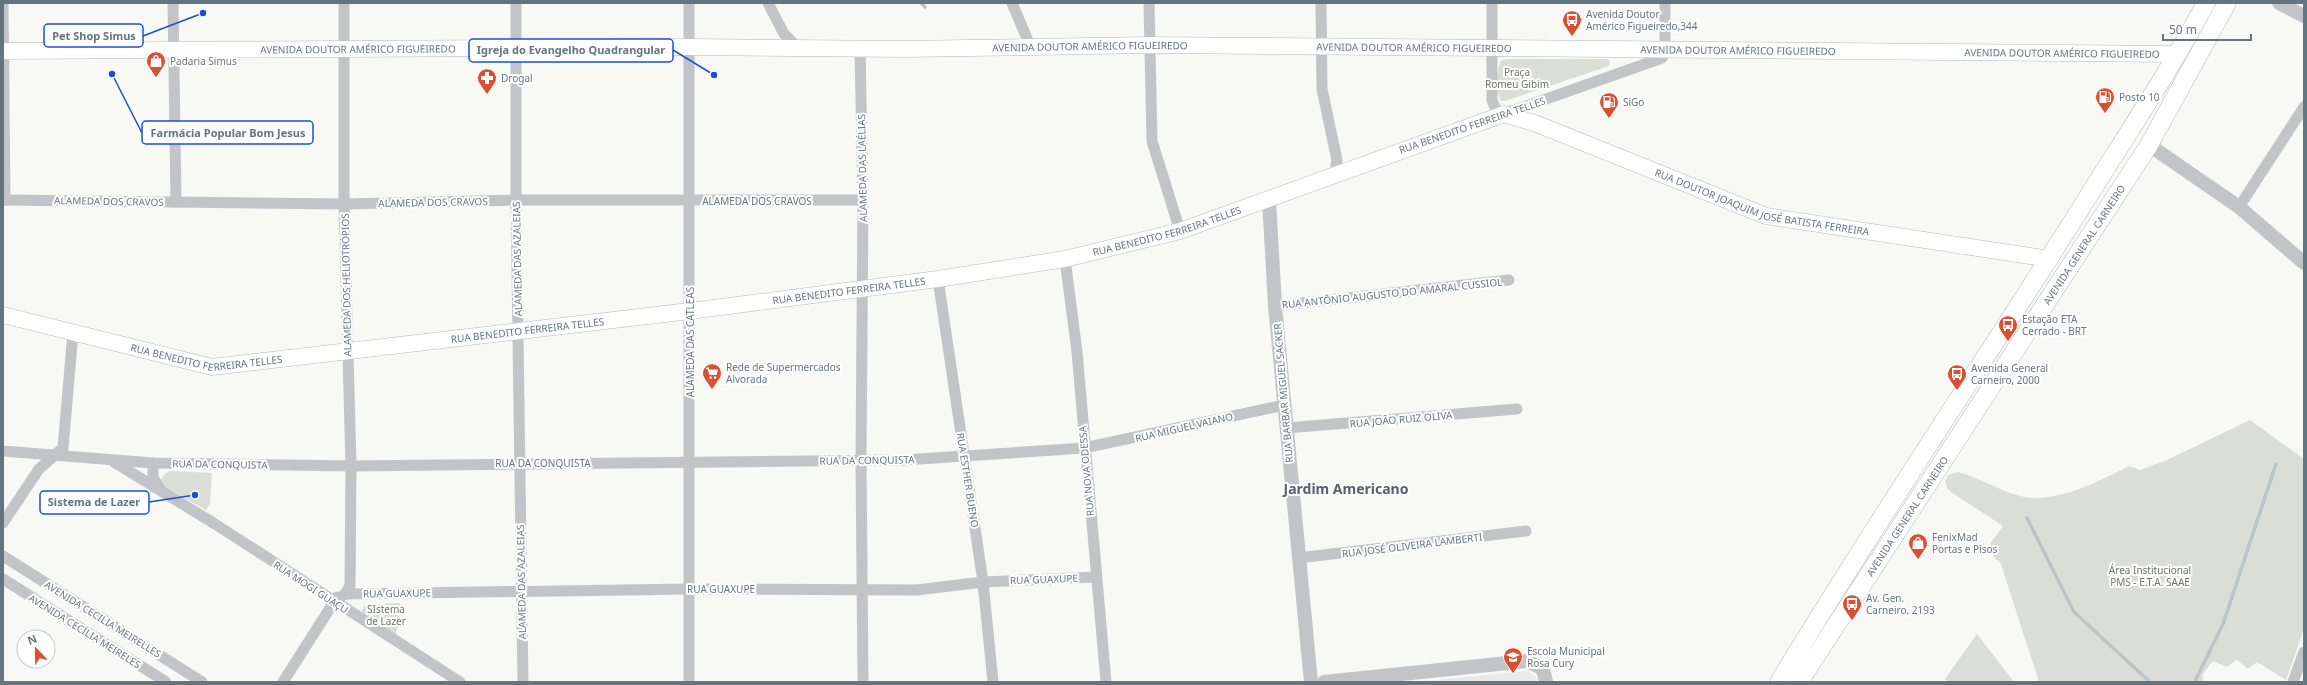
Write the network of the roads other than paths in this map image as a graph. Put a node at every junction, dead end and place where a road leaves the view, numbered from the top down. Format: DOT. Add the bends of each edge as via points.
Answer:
graph roads {
  1 [pos="3,3"];
  2 [pos="173,3"];
  3 [pos="344,3"];
  4 [pos="516,3"];
  5 [pos="689,3"];
  6 [pos="768,3"];
  7 [pos="1012,3"];
  8 [pos="1149,3"];
  9 [pos="1321,3"];
  10 [pos="1492,3"];
  11 [pos="1664,3"];
  12 [pos="2206,3"];
  13 [pos="2227,3"];
  14 [pos="2279,3"];
  15 [pos="2304,16"];
  16 [pos="1148,46"];
  17 [pos="690,47"];
  18 [pos="797,47"];
  19 [pos="1321,47"];
  20 [pos="173,48"];
  21 [pos="344,48"];
  22 [pos="516,48"];
  23 [pos="1031,48"];
  24 [pos="1493,48"];
  25 [pos="860,49"];
  26 [pos="3,50"];
  27 [pos="1665,51"];
  28 [pos="2178,54"];
  29 [pos="2304,107"];
  30 [pos="1504,114"];
  31 [pos="2149,145"];
  32 [pos="1333,175"];
  33 [pos="1269,199"];
  34 [pos="4,200"];
  35 [pos="516,200"];
  36 [pos="863,200"];
  37 [pos="689,201"];
  38 [pos="176,202"];
  39 [pos="344,204"];
  40 [pos="2239,207"];
  41 [pos="1180,231"];
  42 [pos="2084,246"];
  43 [pos="2029,255"];
  44 [pos="1065,259"];
  45 [pos="2050,259"];
  46 [pos="2304,263"];
  47 [pos="2038,276"];
  48 [pos="938,279"];
  49 [pos="1509,280"];
  50 [pos="862,288"];
  51 [pos="1275,306"];
  52 [pos="690,311"];
  53 [pos="3,315"];
  54 [pos="518,330"];
  55 [pos="73,332"];
  56 [pos="347,352"];
  57 [pos="1284,405"];
  58 [pos="1517,409"];
  59 [pos="1286,428"];
  60 [pos="1084,448"];
  61 [pos="3,451"];
  62 [pos="52,455"];
  63 [pos="964,456"];
  64 [pos="861,460"];
  65 [pos="113,461"];
  66 [pos="690,462"];
  67 [pos="153,463"];
  68 [pos="520,463"];
  69 [pos="351,466"];
  70 [pos="163,492"];
  71 [pos="3,523"];
  72 [pos="1526,532"];
  73 [pos="3,556"];
  74 [pos="1298,558"];
  75 [pos="351,567"];
  76 [pos="1096,577"];
  77 [pos="3,579"];
  78 [pos="983,582"];
  79 [pos="690,589"];
  80 [pos="520,591"];
  81 [pos="862,591"];
  82 [pos="345,594"];
  83 [pos="334,602"];
  84 [pos="2304,652"];
  85 [pos="1544,675"];
  86 [pos="2298,678"];
  87 [pos="166,682"];
  88 [pos="202,682"];
  89 [pos="283,682"];
  90 [pos="460,682"];
  91 [pos="523,682"];
  92 [pos="690,682"];
  93 [pos="863,682"];
  94 [pos="993,682"];
  95 [pos="1106,682"];
  96 [pos="1311,682"];
  97 [pos="1324,682"];
  98 [pos="1779,682"];
  99 [pos="1799,682"];
  1 -- 26 [label="street"];
  2 -- 20 [label="street"];
  3 -- 21 [label="street, ALAMEDA DOS HELIOTRÓPIOS"];
  4 -- 22 [label="street, ALAMEDA DAS AZALEIAS"];
  5 -- 17 [label="street, ALAMEDA DAS CATLEAS"];
  6 -- 18 [label="street" via="784,34"];
  7 -- 23 [label="street"];
  8 -- 16 [label="street"];
  9 -- 19 [label="street"];
  10 -- 24 [label="street"];
  11 -- 27 [label="street"];
  12 -- 28 [label="main road"];
  13 -- 31 [label="main road, AVENIDA GENERAL CARNEIRO"];
  14 -- 15 [label="street"];
  16 -- 19 [label="main road, AVENIDA DOUTOR AMÉRICO FIGUEIREDO"];
  16 -- 23 [label="main road, AVENIDA DOUTOR AMÉRICO FIGUEIREDO"];
  16 -- 41 [label="street" via="1152,141"];
  17 -- 18 [label="main road, AVENIDA DOUTOR AMÉRICO FIGUEIREDO"];
  17 -- 22 [label="main road, AVENIDA DOUTOR AMÉRICO FIGUEIREDO"];
  17 -- 37 [label="street, ALAMEDA DAS CATLEAS"];
  18 -- 25 [label="main road, AVENIDA DOUTOR AMÉRICO FIGUEIREDO"];
  19 -- 24 [label="main road, AVENIDA DOUTOR AMÉRICO FIGUEIREDO"];
  19 -- 32 [label="street" via="1322,89 1337,160 1336,172"];
  20 -- 21 [label="main road, AVENIDA DOUTOR AMÉRICO FIGUEIREDO"];
  20 -- 26 [label="main road, AVENIDA DOUTOR AMÉRICO FIGUEIREDO"];
  20 -- 38 [label="street"];
  21 -- 22 [label="main road, AVENIDA DOUTOR AMÉRICO FIGUEIREDO"];
  21 -- 39 [label="street, ALAMEDA DOS HELIOTRÓPIOS"];
  22 -- 35 [label="street, ALAMEDA DAS AZALEIAS"];
  23 -- 25 [label="main road, AVENIDA DOUTOR AMÉRICO FIGUEIREDO"];
  24 -- 27 [label="main road, AVENIDA DOUTOR AMÉRICO FIGUEIREDO"];
  24 -- 30 [label="street" via="1492,100 1496,110"];
  25 -- 36 [label="street, ALAMEDA DAS LAÉLIAS"];
  26 -- 34 [label="street"];
  27 -- 28 [label="main road, AVENIDA DOUTOR AMÉRICO FIGUEIREDO"];
  27 -- 30 [label="street, RUA BENEDITO FERREIRA TELLES" via="1659,60"];
  28 -- 45 [label="main road"];
  29 -- 40 [label="street"];
  30 -- 32 [label="main road, RUA BENEDITO FERREIRA TELLES"];
  30 -- 43 [label="main road, RUA DOUTOR JOAQUIM JOSÉ BATISTA FERREIRA" via="1537,124 1766,216"];
  31 -- 40 [label="street"];
  31 -- 42 [label="main road, AVENIDA GENERAL CARNEIRO"];
  32 -- 33 [label="main road, RUA BENEDITO FERREIRA TELLES"];
  33 -- 41 [label="main road, RUA BENEDITO FERREIRA TELLES"];
  33 -- 51 [label="street, RUA BARBAR MIGUEL SACKER"];
  34 -- 38 [label="street, ALAMEDA DOS CRAVOS"];
  35 -- 37 [label="street, ALAMEDA DOS CRAVOS"];
  35 -- 39 [label="street, ALAMEDA DOS CRAVOS"];
  35 -- 54 [label="street, ALAMEDA DAS AZALEIAS"];
  36 -- 37 [label="street, ALAMEDA DOS CRAVOS"];
  36 -- 50 [label="street, ALAMEDA DAS LAÉLIAS"];
  37 -- 52 [label="street, ALAMEDA DAS CATLEAS"];
  38 -- 39 [label="street, ALAMEDA DOS CRAVOS"];
  39 -- 56 [label="street, ALAMEDA DOS HELIOTRÓPIOS"];
  40 -- 46 [label="street"];
  41 -- 44 [label="main road, RUA BENEDITO FERREIRA TELLES"];
  42 -- 45 [label="main road"];
  42 -- 99 [label="main road, AVENIDA GENERAL CARNEIRO"];
  43 -- 45 [label="main road, RUA DOUTOR JOAQUIM JOSÉ BATISTA FERREIRA"];
  43 -- 47 [label="main road"];
  44 -- 48 [label="main road, RUA BENEDITO FERREIRA TELLES"];
  44 -- 60 [label="street, RUA NOVA ODESSA" via="1077,352"];
  45 -- 47 [label="main road"];
  47 -- 98 [label="main road" via="1824,607"];
  48 -- 50 [label="main road, RUA BENEDITO FERREIRA TELLES"];
  48 -- 63 [label="street, RUA ESTHER BUENO"];
  49 -- 51 [label="street, RUA ANTÔNIO AUGUSTO DO AMARAL CUSSIOL"];
  50 -- 52 [label="main road, RUA BENEDITO FERREIRA TELLES"];
  50 -- 64 [label="street, ALAMEDA DAS LAÉLIAS"];
  51 -- 57 [label="street, RUA BARBAR MIGUEL SACKER"];
  52 -- 54 [label="main road, RUA BENEDITO FERREIRA TELLES"];
  52 -- 66 [label="street, ALAMEDA DAS CATLEAS"];
  53 -- 55 [label="main road, RUA BENEDITO FERREIRA TELLES"];
  54 -- 56 [label="main road, RUA BENEDITO FERREIRA TELLES"];
  54 -- 68 [label="street, ALAMEDA DAS AZALEIAS"];
  55 -- 56 [label="main road, RUA BENEDITO FERREIRA TELLES" via="212,367"];
  55 -- 62 [label="street" via="63,448"];
  56 -- 69 [label="street, ALAMEDA DOS HELIOTRÓPIOS"];
  57 -- 59 [label="street, RUA BARBAR MIGUEL SACKER"];
  57 -- 60 [label="street, RUA MIGUEL VAIANO"];
  58 -- 59 [label="street, RUA JOÃO RUIZ OLIVA"];
  59 -- 74 [label="street, RUA BARBAR MIGUEL SACKER"];
  60 -- 63 [label="street, RUA DA CONQUISTA"];
  60 -- 76 [label="street, RUA NOVA ODESSA"];
  61 -- 62 [label="street, RUA DA CONQUISTA"];
  62 -- 65 [label="street, RUA DA CONQUISTA"];
  62 -- 71 [label="street" via="39,469"];
  63 -- 64 [label="street, RUA DA CONQUISTA"];
  63 -- 78 [label="street, RUA ESTHER BUENO"];
  64 -- 66 [label="street, RUA DA CONQUISTA"];
  64 -- 81 [label="street, ALAMEDA DAS LAÉLIAS"];
  65 -- 67 [label="street, RUA DA CONQUISTA"];
  65 -- 70 [label="street, RUA MOGI GUAÇU"];
  66 -- 68 [label="street, RUA DA CONQUISTA"];
  66 -- 79 [label="street, ALAMEDA DAS CATLEAS"];
  67 -- 69 [label="street, RUA DA CONQUISTA"];
  67 -- 70 [label="street, RUA MOGI GUAÇU" via="153,477"];
  68 -- 69 [label="street, RUA DA CONQUISTA"];
  68 -- 80 [label="street, ALAMEDA DAS AZALEIAS"];
  69 -- 75 [label="street, ALAMEDA DOS HELIOTRÓPIOS"];
  70 -- 83 [label="street, RUA MOGI GUAÇU"];
  72 -- 74 [label="street, RUA JOSÉ OLIVEIRA LAMBERTI"];
  73 -- 88 [label="street, AVENIDA CECILIA MEIRELLES"];
  74 -- 96 [label="street, RUA BARBAR MIGUEL SACKER"];
  75 -- 82 [label="street, ALAMEDA DOS HELIOTRÓPIOS" via="350,586"];
  75 -- 83 [label="street, ALAMEDA DOS HELIOTRÓPIOS" via="344,586"];
  76 -- 78 [label="street, RUA GUAXUPE"];
  76 -- 95 [label="street, RUA NOVA ODESSA"];
  77 -- 87 [label="street, AVENIDA CECÍLIA MEIRELES"];
  78 -- 81 [label="street, RUA GUAXUPE" via="917,590"];
  78 -- 94 [label="street, RUA ESTHER BUENO"];
  79 -- 80 [label="street, RUA GUAXUPE"];
  79 -- 81 [label="street, RUA GUAXUPE"];
  79 -- 92 [label="street, ALAMEDA DAS CATLEAS"];
  80 -- 82 [label="street, RUA GUAXUPE"];
  80 -- 91 [label="street, ALAMEDA DAS AZALEIAS"];
  81 -- 93 [label="street, ALAMEDA DAS LAÉLIAS"];
  82 -- 83 [label="street, ALAMEDA DOS HELIOTRÓPIOS"];
  83 -- 89 [label="street, ALAMEDA DOS HELIOTRÓPIOS"];
  83 -- 90 [label="street, RUA MOGI GUAÇU"];
  84 -- 86 [label="street"];
  85 -- 97 [label="street" via="1527,661"];
}
